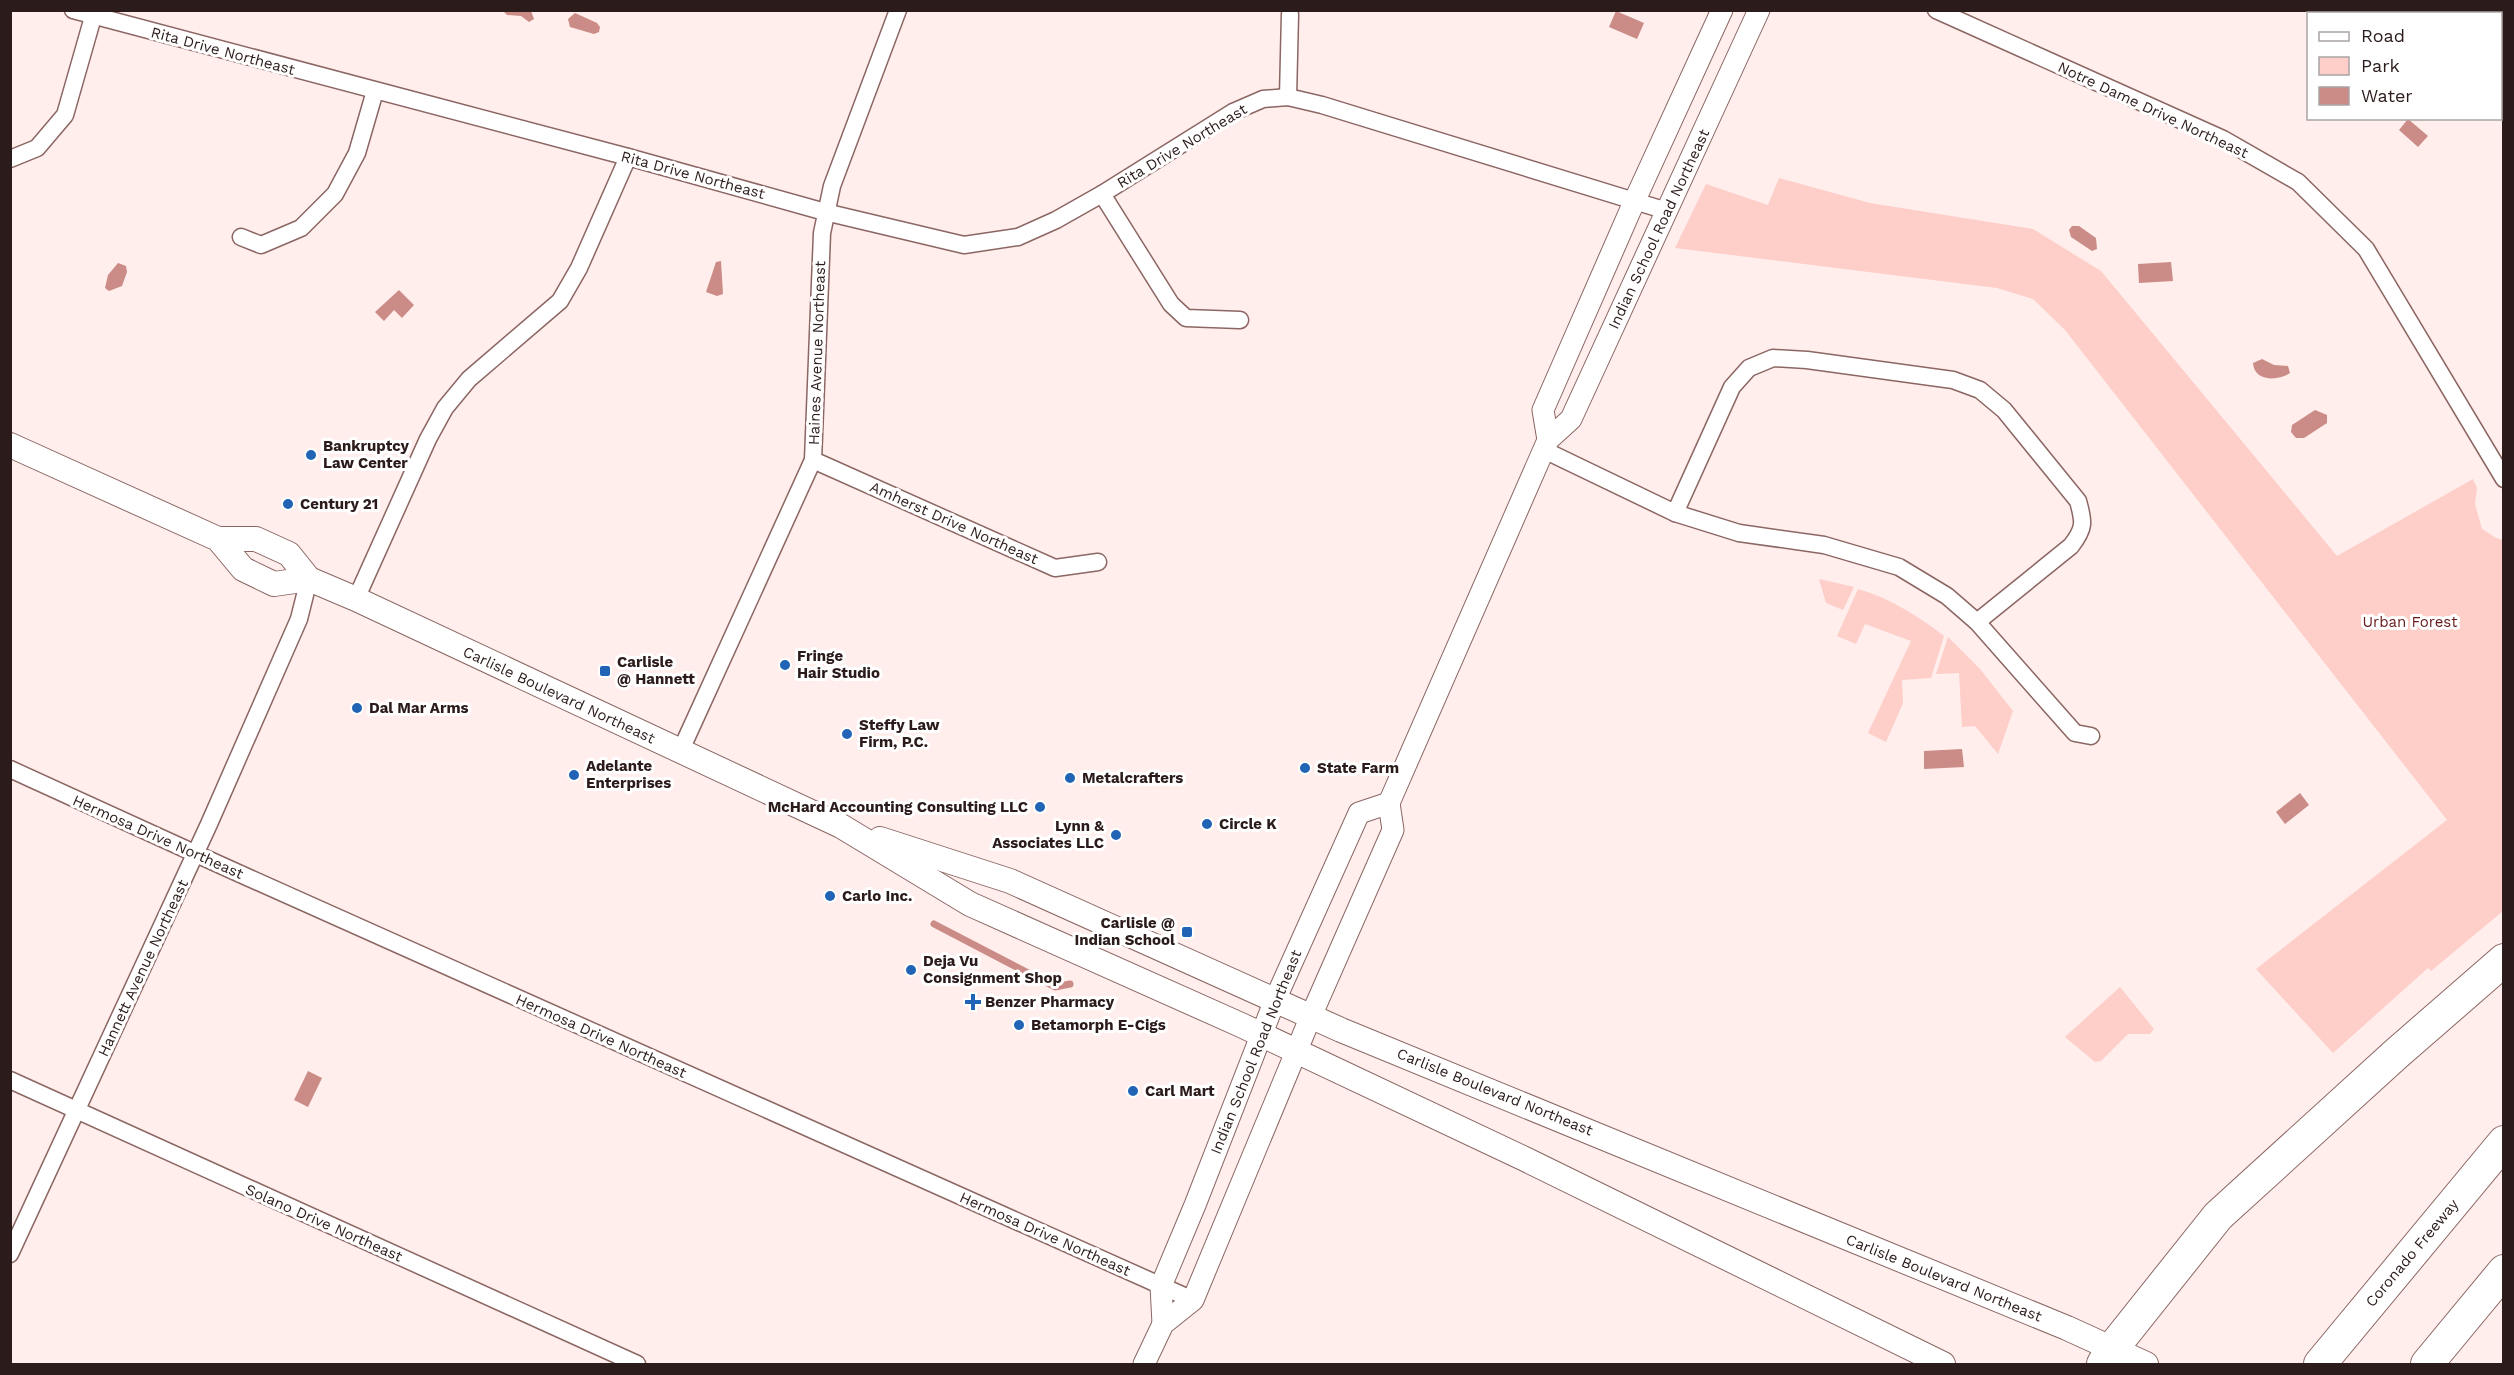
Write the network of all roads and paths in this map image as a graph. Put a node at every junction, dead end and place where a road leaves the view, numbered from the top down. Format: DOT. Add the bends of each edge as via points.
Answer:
graph roads {
  1 [pos="73,10"];
  2 [pos="898,10"];
  3 [pos="1722,10"];
  4 [pos="1759,10"];
  5 [pos="1936,10"];
  6 [pos="94,14"];
  7 [pos="1290,14"];
  8 [pos="375,91"];
  9 [pos="1288,97"];
  10 [pos="628,157"];
  11 [pos="10,159"];
  12 [pos="1102,194"];
  13 [pos="1634,202"];
  14 [pos="1667,211"];
  15 [pos="825,212"];
  16 [pos="241,237"];
  17 [pos="1240,320"];
  18 [pos="10,445"];
  19 [pos="1546,445"];
  20 [pos="813,460"];
  21 [pos="2504,479"];
  22 [pos="1675,513"];
  23 [pos="218,539"];
  24 [pos="1098,562"];
  25 [pos="309,579"];
  26 [pos="356,599"];
  27 [pos="1977,622"];
  28 [pos="2091,736"];
  29 [pos="680,752"];
  30 [pos="10,769"];
  31 [pos="1389,803"];
  32 [pos="841,826"];
  33 [pos="196,854"];
  34 [pos="2504,960"];
  35 [pos="1275,1000"];
  36 [pos="1311,1016"];
  37 [pos="1261,1034"];
  38 [pos="1297,1051"];
  39 [pos="10,1080"];
  40 [pos="76,1110"];
  41 [pos="2504,1142"];
  42 [pos="10,1254"];
  43 [pos="2504,1271"];
  44 [pos="1161,1286"];
  45 [pos="1193,1300"];
  46 [pos="1162,1324"];
  47 [pos="2107,1357"];
  48 [pos="637,1365"];
  49 [pos="1144,1365"];
  50 [pos="1943,1365"];
  51 [pos="2146,1365"];
  52 [pos="2320,1365"];
  53 [pos="2427,1365"];
  1 -- 6 [label="street, Rita Drive Northeast"];
  2 -- 15 [label="street, Haines Avenue Northeast"];
  3 -- 13 [label="street"];
  4 -- 14 [label="street, Indian School Road Northeast"];
  5 -- 21 [label="street, Notre Dame Drive Northeast" via="2223,139 2298,182 2366,249"];
  6 -- 8 [label="street, Rita Drive Northeast"];
  6 -- 11 [label="street" via="65,115 37,148"];
  7 -- 9 [label="street"];
  8 -- 10 [label="street, Rita Drive Northeast"];
  8 -- 16 [label="street" via="357,153 336,194 301,228 261,245"];
  9 -- 12 [label="street, Rita Drive Northeast" via="1263,99 1233,112"];
  9 -- 13 [label="street, Rita Drive Northeast"];
  10 -- 15 [label="street, Rita Drive Northeast"];
  10 -- 26 [label="street" via="579,268 560,301 469,379 445,408"];
  12 -- 15 [label="street, Rita Drive Northeast" via="1018,237 964,245"];
  12 -- 17 [label="street" via="1171,304 1186,318"];
  13 -- 14 [label="street, Rita Drive Northeast"];
  13 -- 19 [label="street" via="1543,411"];
  14 -- 19 [label="street, Indian School Road Northeast" via="1571,419"];
  15 -- 20 [label="street, Haines Avenue Northeast"];
  18 -- 23 [label="main road, Carlisle Boulevard Northeast"];
  19 -- 22 [label="street"];
  19 -- 31 [label="street, Indian School Road Northeast"];
  20 -- 24 [label="street, Amherst Drive Northeast" via="1055,568"];
  20 -- 29 [label="street, Haines Avenue Northeast"];
  22 -- 27 [label="street" via="1738,532 1824,545 1899,567 1947,596"];
  22 -- 27 [label="street" via="1732,387 1749,368 1773,358 1953,380 1980,390 2004,410 2078,501 2082,516 2082,532 2071,546"];
  23 -- 25 [label="main road, Carlisle Boulevard Northeast" via="256,539 289,554"];
  23 -- 25 [label="main road, Carlisle Boulevard Northeast" via="243,569 274,584"];
  25 -- 26 [label="main road, Carlisle Boulevard Northeast"];
  25 -- 33 [label="street, Hannett Avenue Northeast" via="299,619"];
  26 -- 29 [label="main road, Carlisle Boulevard Northeast"];
  27 -- 28 [label="street" via="2075,733"];
  29 -- 32 [label="main road, Carlisle Boulevard Northeast"];
  30 -- 33 [label="street, Hermosa Drive Northeast"];
  31 -- 35 [label="street, Indian School Road Northeast" via="1359,813"];
  31 -- 36 [label="street, Indian School Road Northeast" via="1393,830"];
  32 -- 35 [label="main road, Carlisle Boulevard Northeast" via="1010,881"];
  32 -- 37 [label="main road, Carlisle Boulevard Northeast" via="970,904"];
  33 -- 40 [label="street, Hannett Avenue Northeast"];
  33 -- 44 [label="street, Hermosa Drive Northeast"];
  34 -- 47 [label="highway" via="2218,1216"];
  35 -- 36 [label="main road, Carlisle Boulevard Northeast"];
  35 -- 37 [label="street, Indian School Road Northeast"];
  36 -- 38 [label="street, Indian School Road Northeast"];
  36 -- 47 [label="main road, Carlisle Boulevard Northeast" via="2067,1328"];
  37 -- 38 [label="main road, Carlisle Boulevard Northeast"];
  37 -- 44 [label="street, Indian School Road Northeast"];
  38 -- 45 [label="street, Indian School Road Northeast"];
  38 -- 50 [label="main road, Carlisle Boulevard Northeast"];
  39 -- 40 [label="street, Solano Drive Northeast"];
  40 -- 42 [label="street, Hannett Avenue Northeast"];
  40 -- 48 [label="street, Solano Drive Northeast"];
  41 -- 52 [label="highway, Coronado Freeway"];
  43 -- 53 [label="highway"];
  44 -- 45 [label="street, Hermosa Drive Northeast"];
  44 -- 46 [label="street, Indian School Road Northeast"];
  45 -- 46 [label="street, Indian School Road Northeast"];
  46 -- 49 [label="street, Indian School Road Northeast"];
  47 -- 51 [label="main road, Carlisle Boulevard Northeast"];
}
